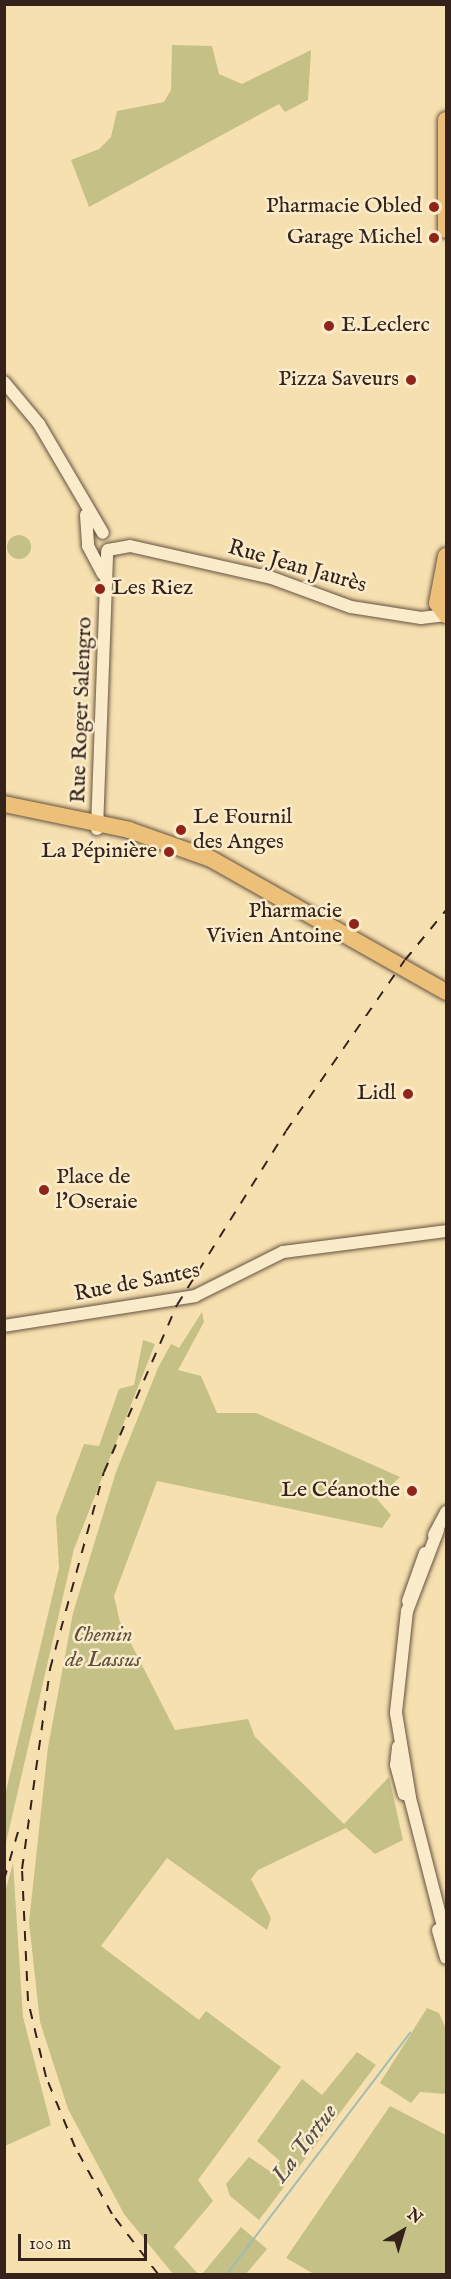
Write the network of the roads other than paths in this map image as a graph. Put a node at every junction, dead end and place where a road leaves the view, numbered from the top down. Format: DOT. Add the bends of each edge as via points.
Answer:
graph roads {
  1 [pos="447,120"];
  2 [pos="447,231"];
  3 [pos="4,382"];
  4 [pos="81,501"];
  5 [pos="105,534"];
  6 [pos="90,545"];
  7 [pos="135,547"];
  8 [pos="107,551"];
  9 [pos="446,557"];
  10 [pos="447,580"];
  11 [pos="107,593"];
  12 [pos="443,606"];
  13 [pos="4,804"];
  14 [pos="4,811"];
  15 [pos="97,826"];
  16 [pos="423,980"];
  17 [pos="447,987"];
  18 [pos="447,992"];
  19 [pos="447,1231"];
  20 [pos="4,1326"];
  21 [pos="447,1512"];
  22 [pos="398,1745"];
  23 [pos="447,1938"];
  24 [pos="447,1958"];
  1 -- 2 [label="main road"];
  3 -- 4 [label="street" via="39,424"];
  4 -- 5 [label="street"];
  4 -- 6 [label="street, Rue Roger Salengro"];
  5 -- 6 [label="street"];
  5 -- 7 [label="street, Rue Jean Jaurès"];
  5 -- 8 [label="street, Rue Roger Salengro"];
  6 -- 8 [label="street, Rue Jean Jaurès"];
  6 -- 11 [label="street, Rue Roger Salengro"];
  7 -- 8 [label="street, Rue Jean Jaurès"];
  7 -- 12 [label="street, Rue Jean Jaurès" via="279,580 346,606 412,616"];
  8 -- 11 [label="street, Rue Roger Salengro"];
  9 -- 10 [label="main road"];
  9 -- 12 [label="main road"];
  11 -- 15 [label="street, Rue Roger Salengro"];
  13 -- 15 [label="main road"];
  14 -- 15 [label="main road"];
  15 -- 16 [label="main road" via="163,842 229,868"];
  16 -- 17 [label="main road"];
  16 -- 18 [label="main road"];
  19 -- 20 [label="street, Rue de Santes" via="283,1252 203,1294"];
  21 -- 22 [label="street" via="412,1579 396,1683"];
  22 -- 23 [label="street"];
  22 -- 24 [label="street" via="396,1771"];
}
